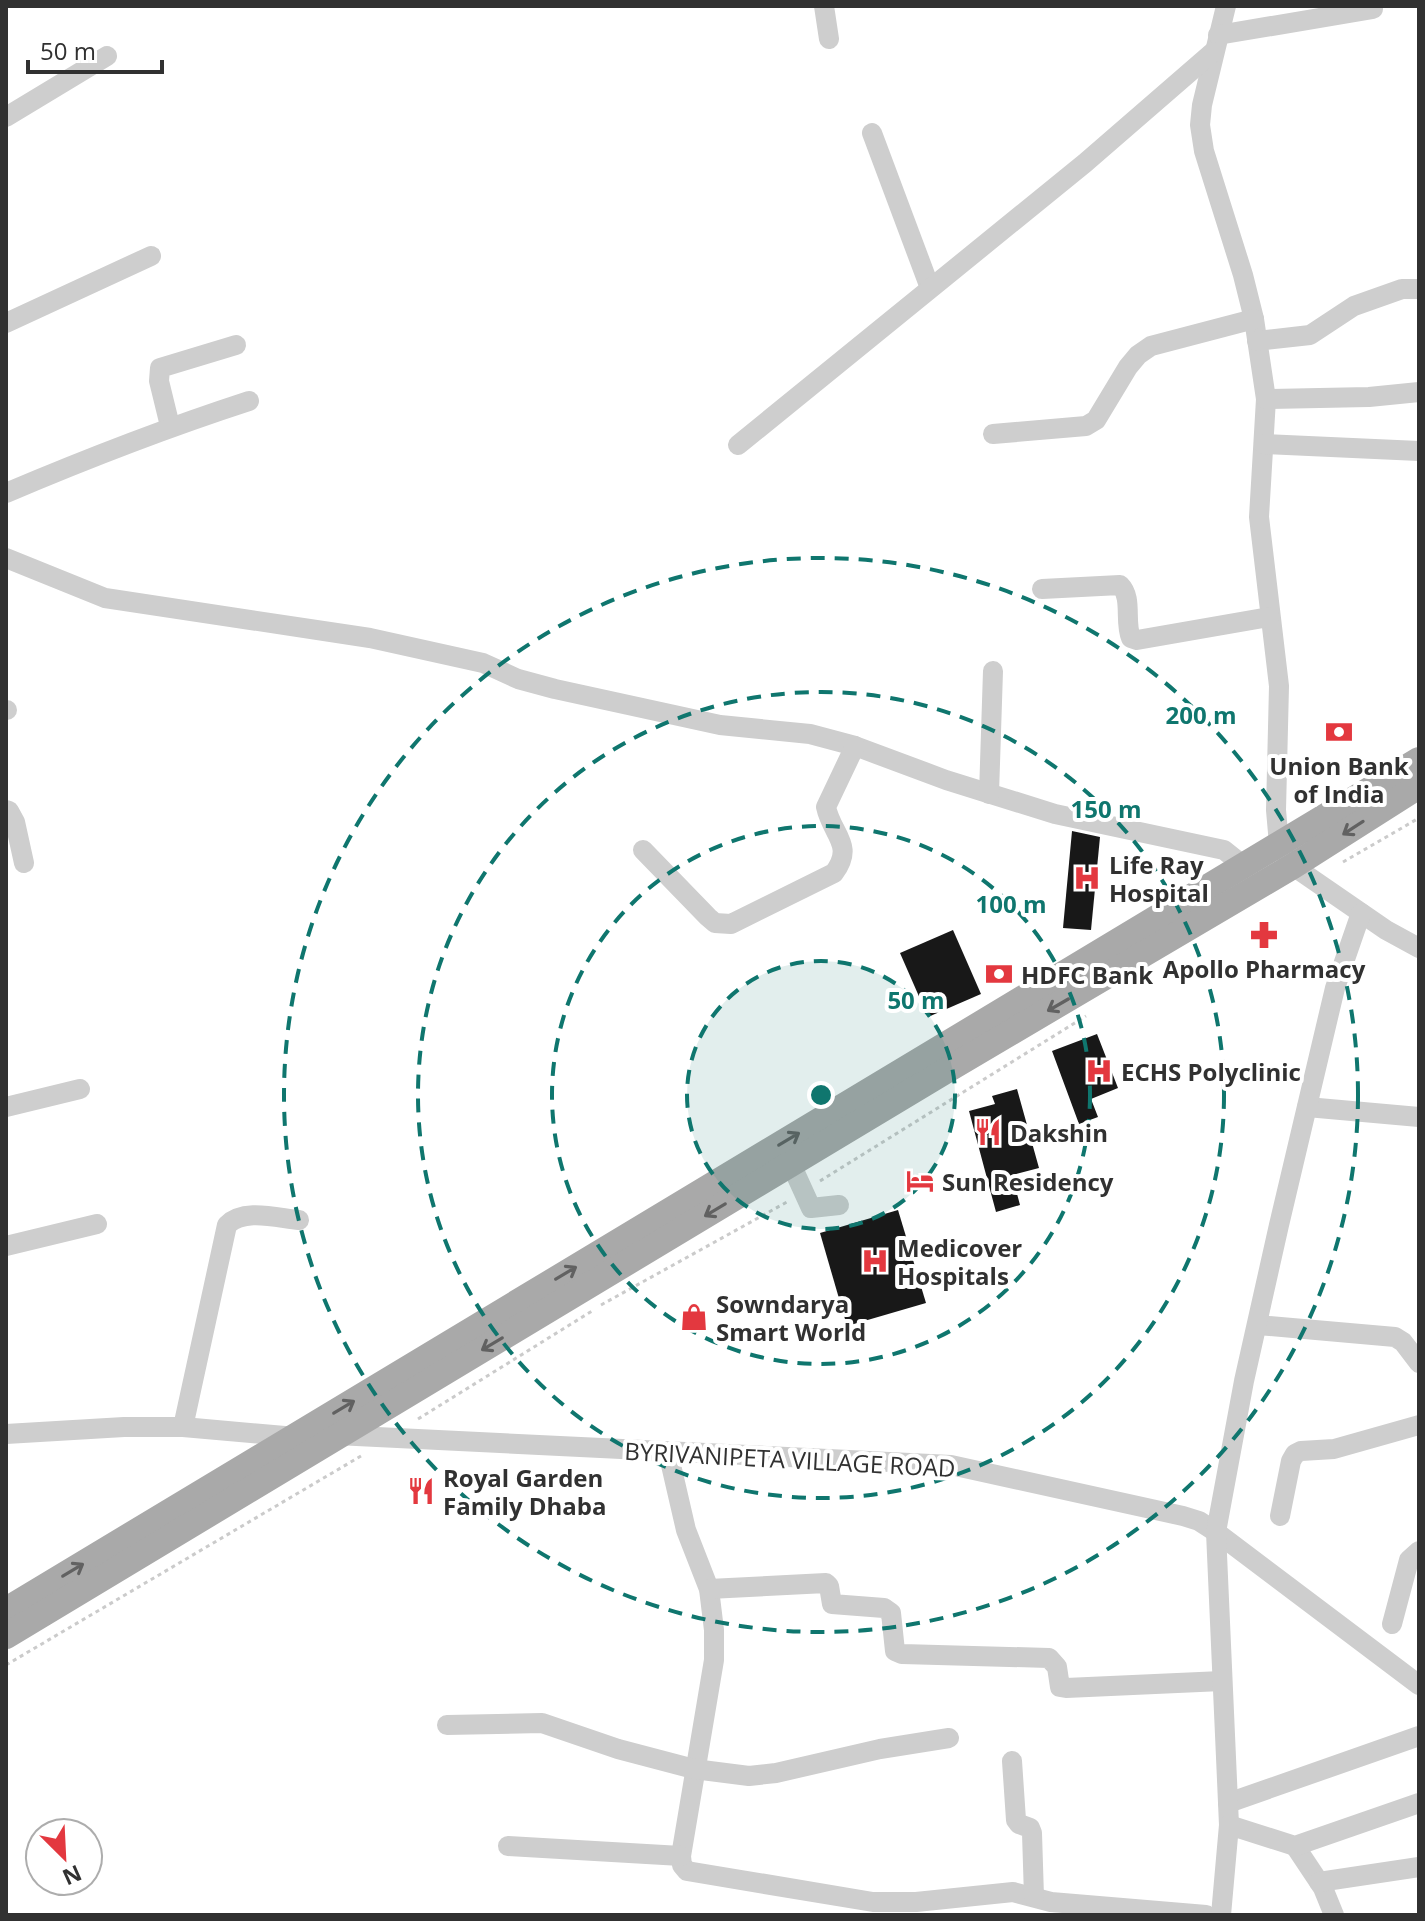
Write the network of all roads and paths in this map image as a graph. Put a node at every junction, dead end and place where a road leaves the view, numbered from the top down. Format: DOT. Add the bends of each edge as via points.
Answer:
graph roads {
  1 [pos="824,6"];
  2 [pos="1226,6"];
  3 [pos="1373,9"];
  4 [pos="829,39"];
  5 [pos="1215,44"];
  6 [pos="107,56"];
  7 [pos="6,117"];
  8 [pos="872,133"];
  9 [pos="151,256"];
  10 [pos="930,288"];
  11 [pos="1419,289"];
  12 [pos="1254,319"];
  13 [pos="6,323"];
  14 [pos="1257,341"];
  15 [pos="236,345"];
  16 [pos="1419,392"];
  17 [pos="1266,399"];
  18 [pos="249,401"];
  19 [pos="170,426"];
  20 [pos="993,434"];
  21 [pos="1264,444"];
  22 [pos="738,445"];
  23 [pos="1419,451"];
  24 [pos="6,493"];
  25 [pos="6,558"];
  26 [pos="1042,589"];
  27 [pos="1269,617"];
  28 [pos="993,671"];
  29 [pos="855,746"];
  30 [pos="1419,760"];
  31 [pos="1419,786"];
  32 [pos="989,794"];
  33 [pos="6,810"];
  34 [pos="1419,818"];
  35 [pos="643,850"];
  36 [pos="24,863"];
  37 [pos="1295,864"];
  38 [pos="1244,866"];
  39 [pos="1361,913"];
  40 [pos="1419,948"];
  41 [pos="1095,1010"];
  42 [pos="80,1089"];
  43 [pos="6,1107"];
  44 [pos="1307,1107"];
  45 [pos="1419,1117"];
  46 [pos="791,1164"];
  47 [pos="803,1191"];
  48 [pos="839,1205"];
  49 [pos="299,1220"];
  50 [pos="97,1224"];
  51 [pos="6,1246"];
  52 [pos="1258,1325"];
  53 [pos="1419,1366"];
  54 [pos="1419,1425"];
  55 [pos="183,1427"];
  56 [pos="6,1434"];
  57 [pos="336,1435"];
  58 [pos="292,1438"];
  59 [pos="388,1438"];
  60 [pos="668,1452"];
  61 [pos="1280,1516"];
  62 [pos="1216,1532"];
  63 [pos="1419,1551"];
  64 [pos="709,1589"];
  65 [pos="6,1610"];
  66 [pos="1392,1624"];
  67 [pos="6,1636"];
  68 [pos="6,1665"];
  69 [pos="1222,1681"];
  70 [pos="1419,1685"];
  71 [pos="447,1725"];
  72 [pos="1419,1736"];
  73 [pos="949,1738"];
  74 [pos="1012,1761"];
  75 [pos="694,1769"];
  76 [pos="1228,1803"];
  77 [pos="1419,1803"];
  78 [pos="1229,1825"];
  79 [pos="508,1846"];
  80 [pos="1295,1846"];
  81 [pos="681,1856"];
  82 [pos="1419,1867"];
  83 [pos="1319,1882"];
  84 [pos="1034,1897"];
  85 [pos="872,1908"];
  86 [pos="1206,1915"];
  87 [pos="1221,1915"];
  88 [pos="1334,1915"];
  1 -- 4 [label="street"];
  2 -- 5 [label="street"];
  3 -- 5 [label="street"];
  5 -- 10 [label="street" via="1085,163"];
  5 -- 12 [label="street" via="1200,125"];
  6 -- 7 [label="street"];
  8 -- 10 [label="street"];
  9 -- 13 [label="street"];
  10 -- 22 [label="street"];
  11 -- 14 [label="street" via="1392,291 1354,306 1310,335"];
  12 -- 14 [label="street"];
  12 -- 20 [label="street" via="1151,346 1138,355 1096,420 1086,426"];
  14 -- 17 [label="street"];
  15 -- 19 [label="street" via="160,368"];
  16 -- 17 [label="street"];
  17 -- 21 [label="street"];
  18 -- 19 [label="street"];
  19 -- 24 [label="street"];
  21 -- 23 [label="street"];
  21 -- 27 [label="street" via="1259,517"];
  25 -- 29 [label="street" via="105,598 370,638 483,663 555,689 720,725 810,734"];
  26 -- 27 [label="street" via="1120,585 1126,595 1128,632 1137,640"];
  27 -- 37 [label="street" via="1279,686 1276,810"];
  28 -- 32 [label="street"];
  29 -- 32 [label="street"];
  29 -- 35 [label="street" via="826,807 843,845 842,863 834,873 731,924 715,923"];
  30 -- 37 [label="main road"];
  31 -- 37 [label="main road, one-way"];
  32 -- 38 [label="street" via="1055,814 1214,847"];
  33 -- 36 [label="street" via="15,822"];
  34 -- 37 [label="path"];
  37 -- 38 [label="main road"];
  37 -- 39 [label="street"];
  37 -- 46 [label="main road, one-way"];
  58 -- 38 [label="main road, one-way"];
  39 -- 40 [label="street"];
  39 -- 44 [label="street" via="1335,988"];
  41 -- 47 [label="path"];
  42 -- 43 [label="street"];
  44 -- 45 [label="street"];
  44 -- 52 [label="street"];
  46 -- 47 [label="street"];
  46 -- 57 [label="main road, one-way"];
  47 -- 48 [label="street" via="811,1208"];
  47 -- 59 [label="path" via="599,1307"];
  49 -- 55 [label="street" via="243,1215 227,1225"];
  50 -- 51 [label="street"];
  52 -- 53 [label="street" via="1395,1337"];
  52 -- 62 [label="street"];
  54 -- 61 [label="street" via="1334,1449 1295,1454"];
  55 -- 56 [label="street, BYRIVANIPETA VILLAGE ROAD"];
  55 -- 58 [label="street, BYRIVANIPETA VILLAGE ROAD"];
  57 -- 58 [label="street, BYRIVANIPETA VILLAGE ROAD"];
  57 -- 59 [label="street, BYRIVANIPETA VILLAGE ROAD"];
  57 -- 67 [label="main road"];
  65 -- 58 [label="main road, one-way"];
  59 -- 60 [label="street, BYRIVANIPETA VILLAGE ROAD"];
  59 -- 68 [label="path"];
  60 -- 62 [label="street, BYRIVANIPETA VILLAGE ROAD" via="951,1465 1183,1516"];
  60 -- 64 [label="street" via="686,1530"];
  62 -- 69 [label="street"];
  62 -- 70 [label="street, BYRIVANIPETA VILLAGE ROAD"];
  63 -- 66 [label="street" via="1409,1560"];
  64 -- 69 [label="street" via="826,1583 832,1604 891,1613 895,1651 1049,1658 1057,1667 1060,1687"];
  64 -- 75 [label="street" via="714,1660"];
  69 -- 76 [label="street"];
  71 -- 75 [label="street" via="542,1723"];
  72 -- 76 [label="street"];
  73 -- 75 [label="street" via="776,1773 749,1776"];
  74 -- 84 [label="street" via="1016,1820 1032,1833"];
  75 -- 81 [label="street"];
  76 -- 78 [label="street"];
  77 -- 80 [label="street"];
  78 -- 80 [label="street"];
  78 -- 87 [label="street"];
  79 -- 81 [label="street"];
  80 -- 83 [label="street"];
  81 -- 85 [label="street" via="687,1871"];
  82 -- 83 [label="street"];
  83 -- 88 [label="street"];
  84 -- 85 [label="street" via="991,1892"];
  84 -- 86 [label="street"];
}
